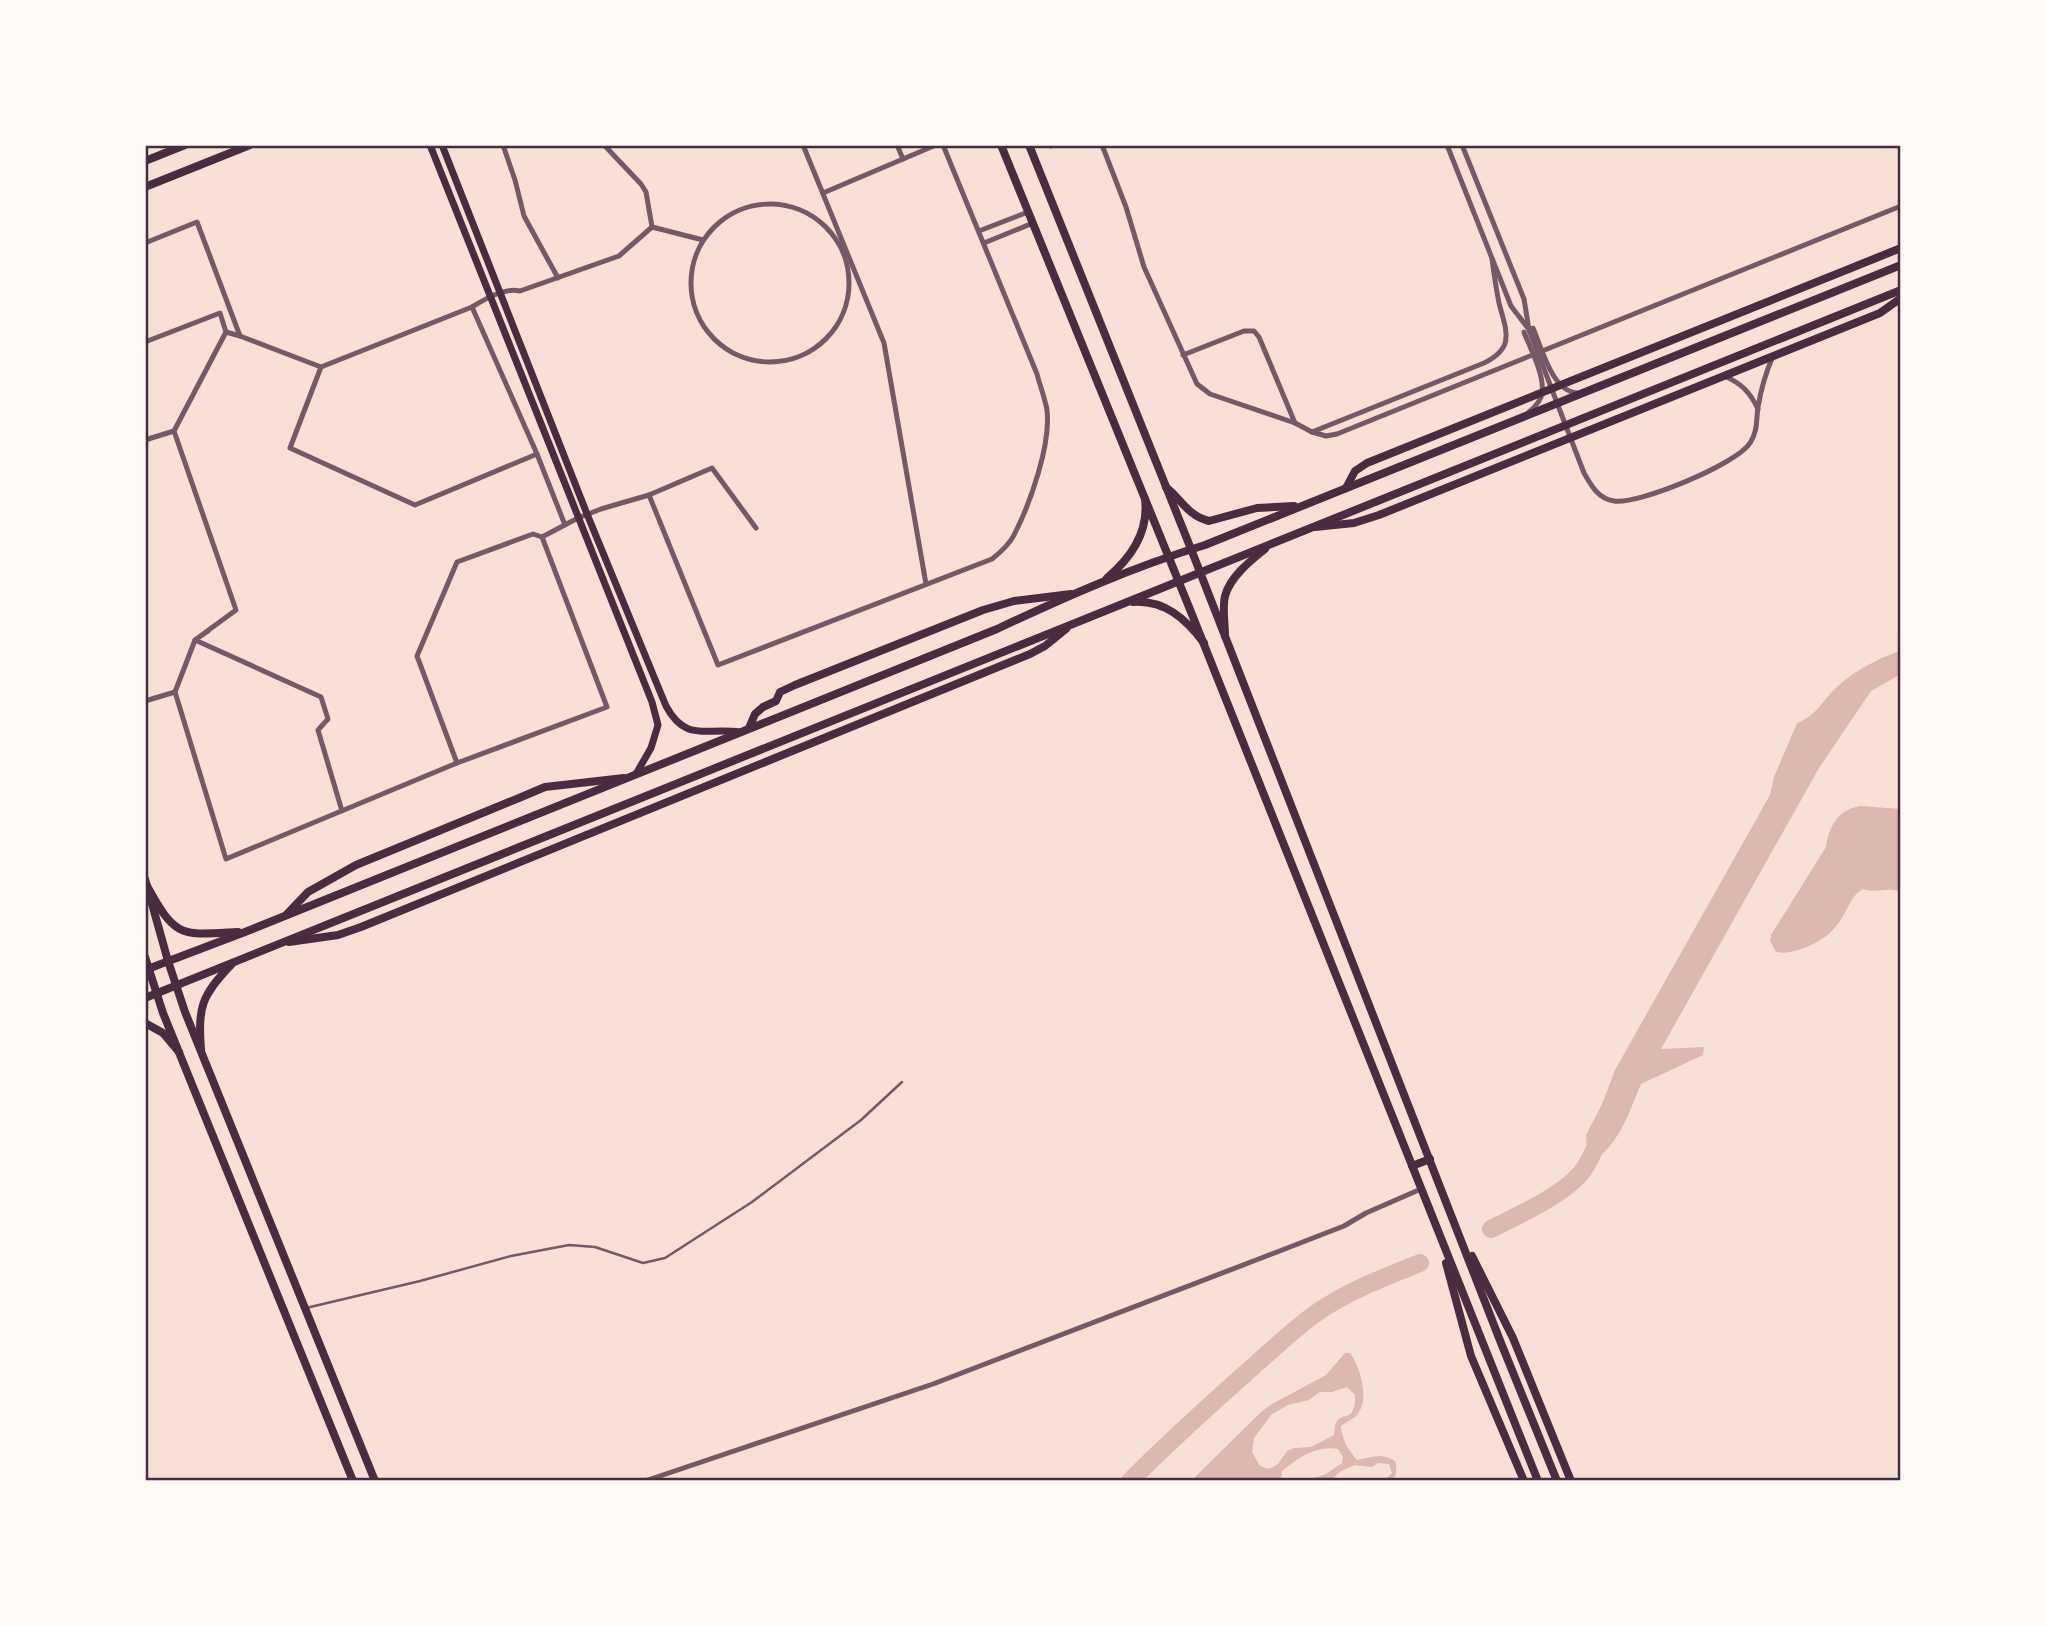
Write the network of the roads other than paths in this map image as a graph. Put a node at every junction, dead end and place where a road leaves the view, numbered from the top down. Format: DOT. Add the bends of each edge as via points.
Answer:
graph roads {
  1 [pos="185,145"];
  2 [pos="250,145"];
  3 [pos="430,145"];
  4 [pos="442,145"];
  5 [pos="503,145"];
  6 [pos="604,145"];
  7 [pos="803,145"];
  8 [pos="897,145"];
  9 [pos="936,145"];
  10 [pos="943,145"];
  11 [pos="1001,145"];
  12 [pos="1028,145"];
  13 [pos="1102,145"];
  14 [pos="1447,145"];
  15 [pos="1462,145"];
  16 [pos="903,159"];
  17 [pos="145,161"];
  18 [pos="145,187"];
  19 [pos="823,193"];
  20 [pos="1901,206"];
  21 [pos="1028,212"];
  22 [pos="1032,223"];
  23 [pos="652,227"];
  24 [pos="979,231"];
  25 [pos="703,240"];
  26 [pos="145,243"];
  27 [pos="984,243"];
  28 [pos="1901,248"];
  29 [pos="1492,259"];
  30 [pos="1901,265"];
  31 [pos="558,278"];
  32 [pos="1901,290"];
  33 [pos="502,293"];
  34 [pos="492,297"];
  35 [pos="1901,298"];
  36 [pos="472,307"];
  37 [pos="1529,330"];
  38 [pos="226,332"];
  39 [pos="240,336"];
  40 [pos="145,342"];
  41 [pos="1542,351"];
  42 [pos="1183,355"];
  43 [pos="1533,355"];
  44 [pos="1773,355"];
  45 [pos="321,367"];
  46 [pos="1724,376"];
  47 [pos="1559,385"];
  48 [pos="1590,390"];
  49 [pos="1542,391"];
  50 [pos="1758,409"];
  51 [pos="1522,418"];
  52 [pos="1295,423"];
  53 [pos="173,431"];
  54 [pos="1312,432"];
  55 [pos="145,440"];
  56 [pos="537,454"];
  57 [pos="1166,487"];
  58 [pos="1346,488"];
  59 [pos="649,495"];
  60 [pos="1145,499"];
  61 [pos="1300,506"];
  62 [pos="587,514"];
  63 [pos="578,518"];
  64 [pos="565,525"];
  65 [pos="1312,527"];
  66 [pos="756,528"];
  67 [pos="542,537"];
  68 [pos="1273,543"];
  69 [pos="1191,549"];
  70 [pos="1168,556"];
  71 [pos="1200,572"];
  72 [pos="1179,581"];
  73 [pos="1102,582"];
  74 [pos="926,584"];
  75 [pos="1071,594"];
  76 [pos="1127,602"];
  77 [pos="1077,622"];
  78 [pos="208,631"];
  79 [pos="1225,636"];
  80 [pos="195,640"];
  81 [pos="1204,643"];
  82 [pos="175,692"];
  83 [pos="145,701"];
  84 [pos="744,730"];
  85 [pos="457,763"];
  86 [pos="636,774"];
  87 [pos="627,778"];
  88 [pos="342,811"];
  89 [pos="146,883"];
  90 [pos="287,914"];
  91 [pos="245,932"];
  92 [pos="279,944"];
  93 [pos="145,957"];
  94 [pos="168,961"];
  95 [pos="234,962"];
  96 [pos="147,969"];
  97 [pos="176,985"];
  98 [pos="157,993"];
  99 [pos="145,998"];
  100 [pos="145,1023"];
  101 [pos="201,1049"];
  102 [pos="180,1052"];
  103 [pos="902,1082"];
  104 [pos="1430,1159"];
  105 [pos="1412,1166"];
  106 [pos="1421,1189"];
  107 [pos="1453,1220"];
  108 [pos="1436,1227"];
  109 [pos="306,1308"];
  110 [pos="354,1481"];
  111 [pos="374,1481"];
  112 [pos="645,1481"];
  113 [pos="1524,1481"];
  114 [pos="1538,1481"];
  115 [pos="1557,1481"];
  116 [pos="1571,1481"];
  1 -- 17 [label="main road"];
  2 -- 18 [label="main road"];
  3 -- 34 [label="main road"];
  4 -- 33 [label="main road"];
  5 -- 31 [label="street" via="524,216"];
  6 -- 23 [label="street" via="646,192"];
  7 -- 19 [label="street"];
  8 -- 16 [label="street"];
  9 -- 16 [label="street"];
  10 -- 24 [label="street"];
  11 -- 21 [label="main road"];
  12 -- 57 [label="main road"];
  13 -- 42 [label="street" via="1144,267"];
  14 -- 29 [label="street"];
  15 -- 37 [label="street" via="1524,299"];
  16 -- 19 [label="street"];
  19 -- 74 [label="street" via="884,343"];
  20 -- 41 [label="street"];
  21 -- 22 [label="main road"];
  21 -- 24 [label="street"];
  22 -- 27 [label="street"];
  22 -- 60 [label="main road"];
  23 -- 25 [label="street"];
  23 -- 31 [label="street" via="619,256"];
  24 -- 27 [label="street"];
  25 -- 25 [label="street" via="692,265 691,291 698,317 713,339 736,355 760,362 786,361 810,352 830,335 844,313 848,274 835,237 817,219 794,207 768,203 743,208 720,220"];
  26 -- 39 [label="street" via="197,222"];
  27 -- 74 [label="street" via="1042,391 1047,410 1043,451 1034,487 1003,550 992,559"];
  28 -- 47 [label="main road"];
  29 -- 37 [label="street" via="1511,306"];
  29 -- 54 [label="street" via="1506,322 1507,337 1500,353"];
  30 -- 48 [label="main road"];
  31 -- 33 [label="street"];
  32 -- 65 [label="main road"];
  33 -- 34 [label="street"];
  33 -- 62 [label="main road"];
  34 -- 36 [label="street"];
  34 -- 63 [label="main road"];
  35 -- 44 [label="main road" via="1880,313"];
  36 -- 45 [label="street"];
  36 -- 56 [label="street"];
  37 -- 41 [label="street"];
  37 -- 43 [label="street"];
  37 -- 50 [label="street" via="1584,473 1592,487 1608,499 1640,498 1732,460 1753,439"];
  38 -- 39 [label="street"];
  38 -- 40 [label="street" via="220,313"];
  38 -- 53 [label="street"];
  39 -- 45 [label="street"];
  41 -- 43 [label="street"];
  41 -- 47 [label="street"];
  42 -- 52 [label="street" via="1191,375 1206,392"];
  42 -- 52 [label="street" via="1254,331"];
  43 -- 49 [label="street"];
  43 -- 54 [label="street" via="1337,434"];
  44 -- 46 [label="main road"];
  44 -- 50 [label="street"];
  45 -- 56 [label="street" via="290,447 415,505"];
  46 -- 50 [label="street" via="1748,391"];
  46 -- 65 [label="main road" via="1379,515"];
  47 -- 48 [label="street" via="1575,393"];
  47 -- 49 [label="main road"];
  48 -- 51 [label="main road"];
  49 -- 51 [label="street" via="1537,404"];
  49 -- 58 [label="main road" via="1363,464"];
  51 -- 58 [label="main road"];
  52 -- 54 [label="street"];
  53 -- 55 [label="street"];
  53 -- 80 [label="street" via="236,610"];
  56 -- 64 [label="street"];
  57 -- 61 [label="main road" via="1189,513 1209,521 1257,508"];
  57 -- 69 [label="main road"];
  58 -- 61 [label="main road"];
  59 -- 62 [label="street"];
  59 -- 66 [label="street" via="712,468"];
  59 -- 74 [label="street" via="718,665"];
  60 -- 70 [label="main road"];
  60 -- 73 [label="main road" via="1145,522 1138,542"];
  61 -- 69 [label="main road"];
  62 -- 63 [label="street"];
  62 -- 84 [label="main road" via="670,714 694,731"];
  63 -- 64 [label="street"];
  63 -- 86 [label="main road" via="656,714 655,739"];
  64 -- 67 [label="street"];
  65 -- 68 [label="main road"];
  67 -- 85 [label="street" via="533,534 457,562 417,656"];
  67 -- 85 [label="street" via="607,707"];
  68 -- 71 [label="main road"];
  68 -- 79 [label="main road" via="1229,588"];
  69 -- 70 [label="main road"];
  69 -- 71 [label="main road"];
  70 -- 72 [label="main road"];
  70 -- 73 [label="main road"];
  71 -- 72 [label="main road"];
  71 -- 79 [label="main road"];
  72 -- 76 [label="main road"];
  72 -- 81 [label="main road"];
  73 -- 75 [label="main road"];
  75 -- 84 [label="main road" via="997,629"];
  75 -- 84 [label="main road" via="983,610 794,685 755,714"];
  76 -- 77 [label="main road"];
  76 -- 81 [label="main road" via="1168,608"];
  77 -- 92 [label="main road"];
  77 -- 92 [label="main road" via="1030,654 462,887 338,935"];
  78 -- 80 [label="street"];
  79 -- 104 [label="main road"];
  80 -- 82 [label="street"];
  80 -- 88 [label="street" via="321,697 328,719 318,730"];
  81 -- 105 [label="main road"];
  82 -- 83 [label="street"];
  82 -- 88 [label="street" via="226,859"];
  84 -- 86 [label="main road"];
  85 -- 88 [label="street"];
  86 -- 87 [label="main road"];
  87 -- 90 [label="main road"];
  87 -- 90 [label="main road" via="545,787 356,865 308,892"];
  89 -- 91 [label="main road" via="168,922 180,930"];
  89 -- 94 [label="main road"];
  90 -- 91 [label="main road"];
  91 -- 94 [label="main road"];
  92 -- 95 [label="main road"];
  93 -- 96 [label="main road"];
  94 -- 96 [label="main road"];
  94 -- 97 [label="main road"];
  95 -- 97 [label="main road"];
  95 -- 101 [label="main road" via="203,1001"];
  96 -- 98 [label="main road"];
  97 -- 98 [label="main road"];
  97 -- 101 [label="main road"];
  98 -- 99 [label="main road"];
  98 -- 102 [label="main road"];
  100 -- 102 [label="main road" via="163,1033"];
  101 -- 109 [label="main road"];
  102 -- 110 [label="main road"];
  103 -- 109 [label="lane" via="861,1120 752,1202 665,1258 643,1263 595,1247 569,1245"];
  104 -- 105 [label="main road"];
  104 -- 107 [label="main road"];
  105 -- 106 [label="main road"];
  106 -- 108 [label="main road"];
  106 -- 112 [label="street" via="1344,1226 1051,1340"];
  107 -- 115 [label="main road"];
  107 -- 116 [label="main road" via="1513,1338"];
  108 -- 113 [label="main road" via="1471,1356"];
  108 -- 114 [label="main road"];
  109 -- 111 [label="main road"];
}
